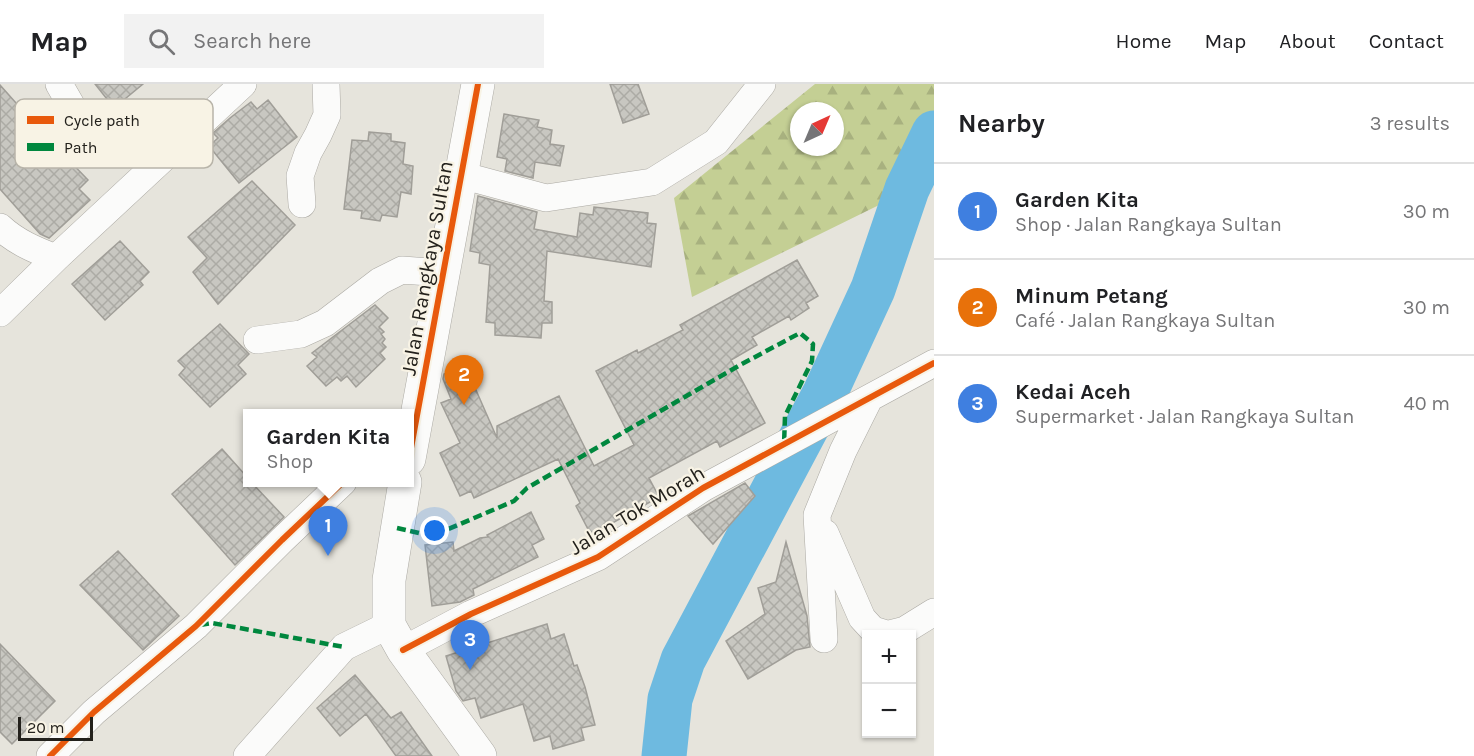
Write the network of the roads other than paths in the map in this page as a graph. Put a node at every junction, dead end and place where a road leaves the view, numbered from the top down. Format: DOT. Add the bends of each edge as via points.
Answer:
graph roads {
  1 [pos="59,84"];
  2 [pos="243,84"];
  3 [pos="326,84"];
  4 [pos="478,84"];
  5 [pos="762,84"];
  6 [pos="68,99"];
  7 [pos="213,111"];
  8 [pos="151,168"];
  9 [pos="460,175"];
  10 [pos="302,204"];
  11 [pos="0,226"];
  12 [pos="56,258"];
  13 [pos="443,273"];
  14 [pos="0,313"];
  15 [pos="257,340"];
  16 [pos="934,363"];
  17 [pos="869,399"];
  18 [pos="414,432"];
  19 [pos="339,487"];
  20 [pos="404,487"];
  21 [pos="817,515"];
  22 [pos="934,612"];
  23 [pos="873,630"];
  24 [pos="905,630"];
  25 [pos="396,638"];
  26 [pos="824,639"];
  27 [pos="50,756"];
  28 [pos="247,756"];
  29 [pos="480,756"];
  1 -- 6 [label="street"];
  2 -- 7 [label="street"];
  3 -- 10 [label="street" via="327,115 300,176"];
  4 -- 9 [label="street, Jalan Rangkaya Sultan"];
  5 -- 9 [label="street" via="716,142 652,182 546,198"];
  8 -- 12 [label="street"];
  9 -- 13 [label="street, Jalan Rangkaya Sultan"];
  11 -- 12 [label="street" via="34,250"];
  12 -- 14 [label="street"];
  13 -- 15 [label="street" via="402,270 380,281 325,323 301,334"];
  13 -- 18 [label="street, Jalan Rangkaya Sultan"];
  16 -- 17 [label="street"];
  17 -- 21 [label="street"];
  17 -- 25 [label="street, Jalan Tok Morah" via="703,488 598,557 471,614"];
  19 -- 27 [label="street" via="196,626 94,712"];
  20 -- 25 [label="street" via="389,580"];
  21 -- 23 [label="street" via="862,618"];
  21 -- 26 [label="street"];
  22 -- 24 [label="street"];
  25 -- 28 [label="street, Jalan Tok Morah" via="344,647"];
  25 -- 29 [label="street"];
}
